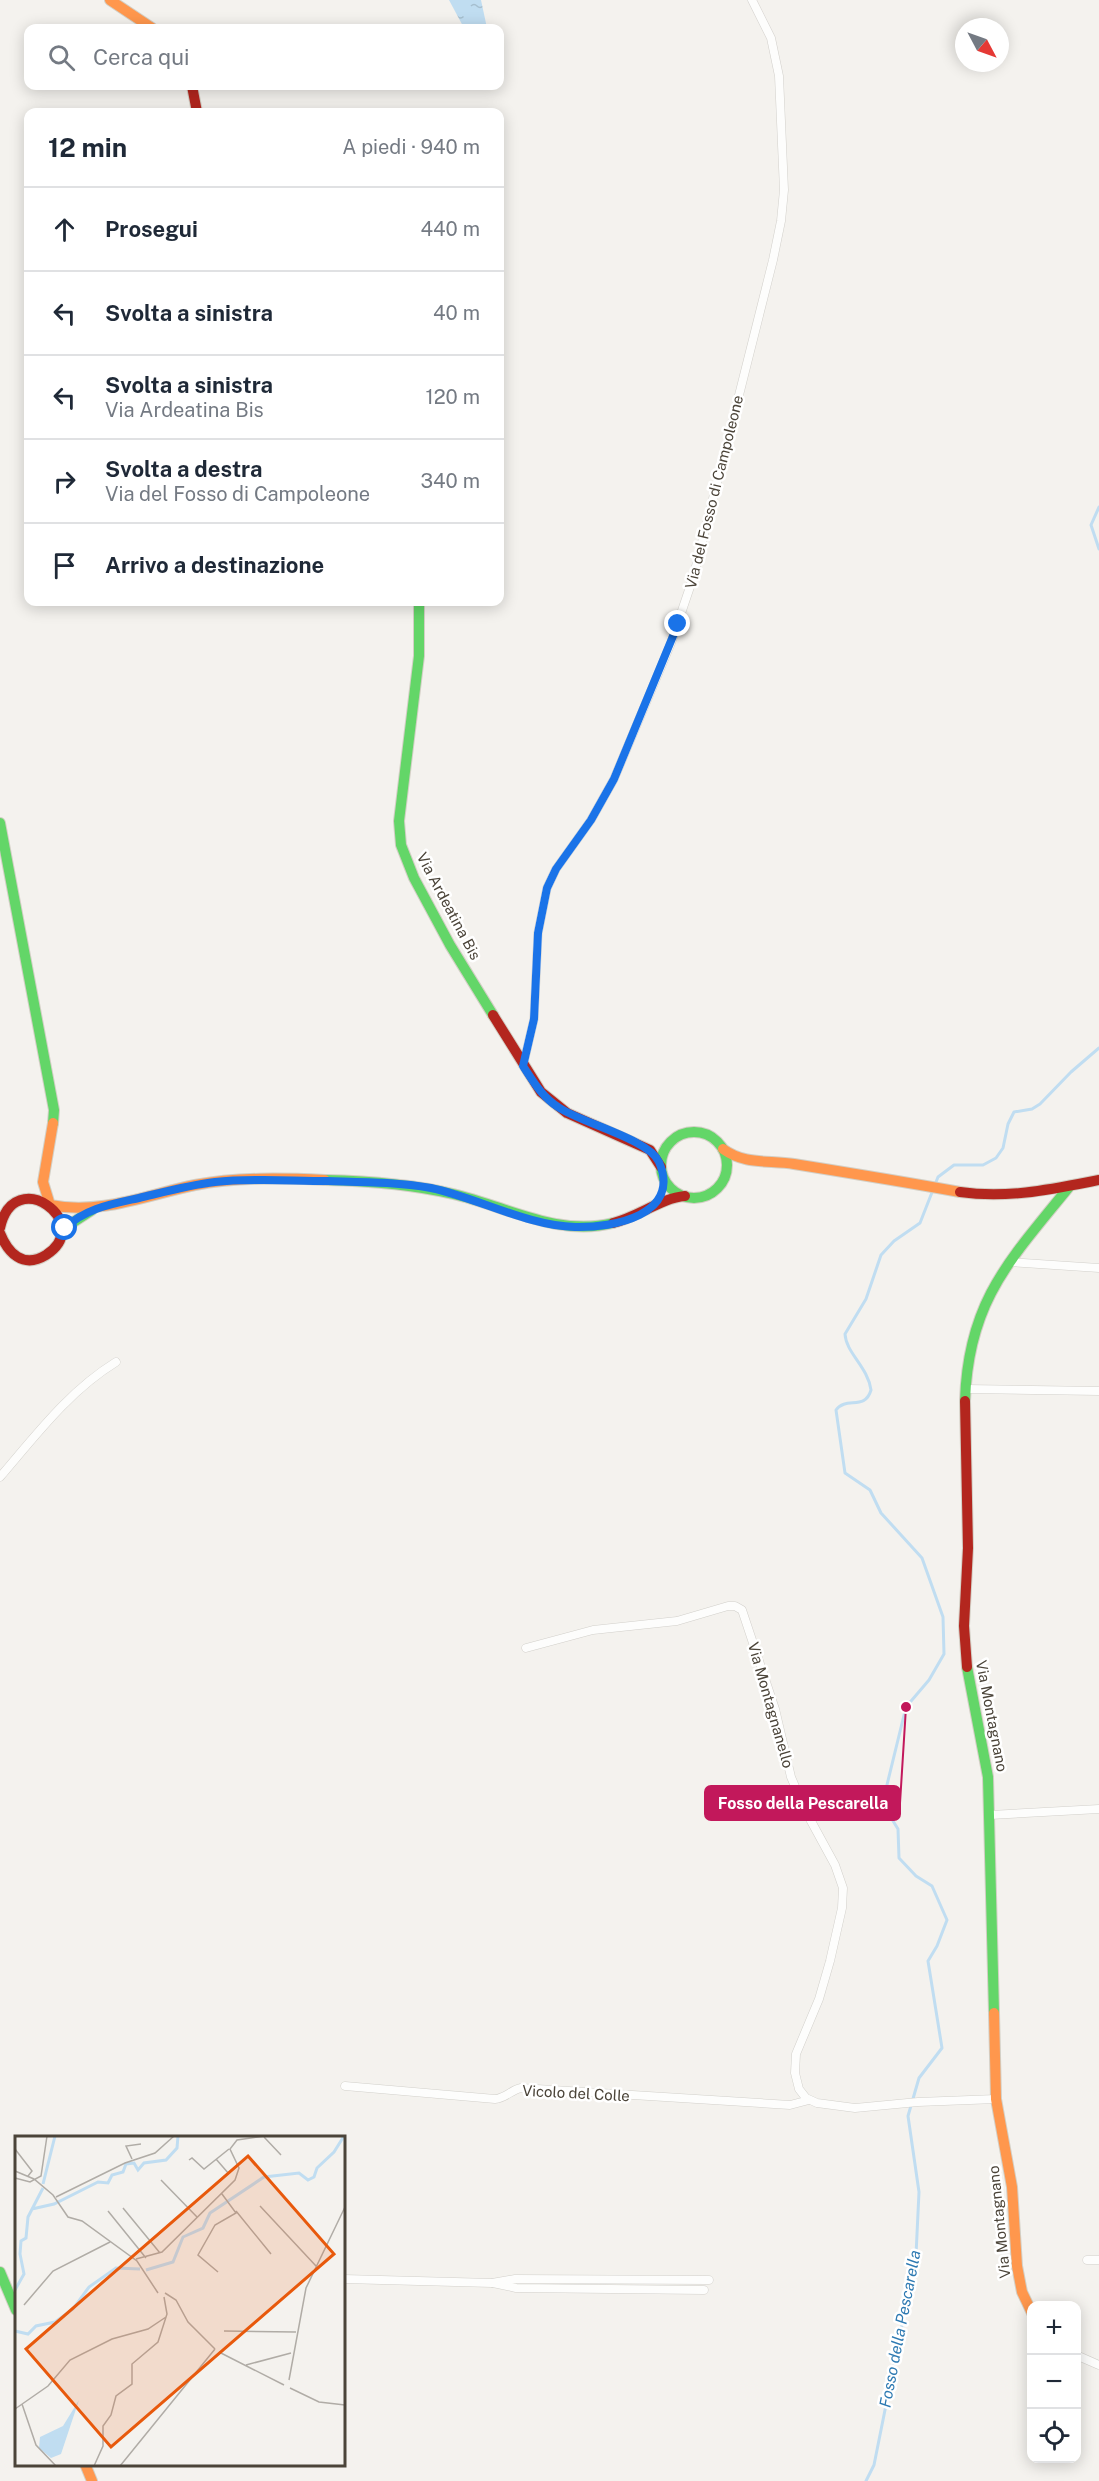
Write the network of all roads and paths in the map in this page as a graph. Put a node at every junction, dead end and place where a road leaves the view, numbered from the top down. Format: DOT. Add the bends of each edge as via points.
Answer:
graph roads {
  1 [pos="110,0"];
  2 [pos="752,0"];
  3 [pos="146,24"];
  4 [pos="193,90"];
  5 [pos="196,108"];
  6 [pos="419,606"];
  7 [pos="0,823"];
  8 [pos="523,1066"];
  9 [pos="671,1142"];
  10 [pos="641,1145"];
  11 [pos="723,1149"];
  12 [pos="761,1162"];
  13 [pos="44,1171"];
  14 [pos="663,1173"];
  15 [pos="1099,1180"];
  16 [pos="723,1181"];
  17 [pos="1069,1187"];
  18 [pos="685,1196"];
  19 [pos="26,1199"];
  20 [pos="50,1205"];
  21 [pos="654,1206"];
  22 [pos="100,1207"];
  23 [pos="3,1214"];
  24 [pos="0,1228"];
  25 [pos="61,1236"];
  26 [pos="1,1238"];
  27 [pos="1010,1263"];
  28 [pos="1099,1268"];
  29 [pos="116,1362"];
  30 [pos="966,1389"];
  31 [pos="1099,1391"];
  32 [pos="0,1477"];
  33 [pos="526,1648"];
  34 [pos="1099,1809"];
  35 [pos="990,1815"];
  36 [pos="345,2086"];
  37 [pos="996,2099"];
  38 [pos="809,2100"];
  39 [pos="1088,2260"];
  40 [pos="1099,2260"];
  41 [pos="0,2272"];
  42 [pos="345,2279"];
  43 [pos="709,2280"];
  44 [pos="492,2283"];
  45 [pos="704,2290"];
  46 [pos="1027,2302"];
  47 [pos="15,2305"];
  48 [pos="1081,2357"];
  49 [pos="1099,2365"];
  50 [pos="86,2466"];
  51 [pos="92,2481"];
  1 -- 3 [label="street"];
  2 -- 8 [label="street, Via del Fosso di Campoleone" via="771,38 778,76 784,190 773,260 693,578 675,634 614,779 547,888 538,933 534,1019"];
  4 -- 5 [label="street"];
  6 -- 8 [label="street, Via Ardeatina Bis" via="421,638 400,810 402,844 410,871 432,913"];
  7 -- 13 [label="street" via="54,1110"];
  8 -- 10 [label="street, Via Ardeatina Bis" via="556,1106"];
  9 -- 10 [label="street, Via Ardeatina Bis" via="658,1147"];
  9 -- 11 [label="street" via="694,1132 710,1137"];
  9 -- 14 [label="street" via="662,1158"];
  10 -- 14 [label="street, Via Ardeatina Bis" via="654,1154"];
  11 -- 12 [label="street" via="740,1160"];
  11 -- 16 [label="street" via="727,1165"];
  12 -- 16 [label="street" via="735,1169"];
  12 -- 17 [label="street" via="975,1194 1007,1196"];
  13 -- 19 [label="street"];
  13 -- 20 [label="street" via="43,1190"];
  14 -- 18 [label="street" via="669,1186"];
  14 -- 21 [label="street" via="663,1194"];
  15 -- 17 [label="street"];
  16 -- 18 [label="street" via="710,1193"];
  17 -- 27 [label="street, Via Montagnano"];
  18 -- 21 [label="street"];
  19 -- 20 [label="street"];
  19 -- 23 [label="street"];
  20 -- 22 [label="street" via="67,1209"];
  20 -- 25 [label="street" via="60,1219"];
  21 -- 22 [label="street" via="609,1224 575,1227 541,1222 476,1200 402,1184 260,1180 196,1185"];
  22 -- 25 [label="street" via="72,1222"];
  23 -- 24 [label="street"];
  25 -- 26 [label="street" via="46,1257 29,1261 12,1255"];
  27 -- 28 [label="street"];
  27 -- 30 [label="street, Via Montagnano" via="991,1291 980,1317"];
  29 -- 32 [label="street" via="75,1391"];
  30 -- 31 [label="street"];
  30 -- 35 [label="street, Via Montagnano" via="968,1554 963,1639 987,1761"];
  33 -- 38 [label="street, Via Montagnanello" via="593,1630 677,1621 728,1606 743,1612 775,1709 790,1774 842,1885 842,1908 827,1972 796,2054 797,2083"];
  34 -- 35 [label="street"];
  35 -- 37 [label="street, Via Montagnano"];
  36 -- 38 [label="street, Vicolo del Colle" via="495,2099 522,2088 790,2105"];
  37 -- 38 [label="street" via="855,2108"];
  37 -- 46 [label="street, Via Montagnano" via="1012,2187 1017,2266"];
  39 -- 40 [label="street"];
  41 -- 47 [label="street"];
  42 -- 44 [label="street"];
  43 -- 44 [label="street"];
  44 -- 45 [label="street" via="519,2288"];
  48 -- 49 [label="street"];
  50 -- 51 [label="street"];
}
